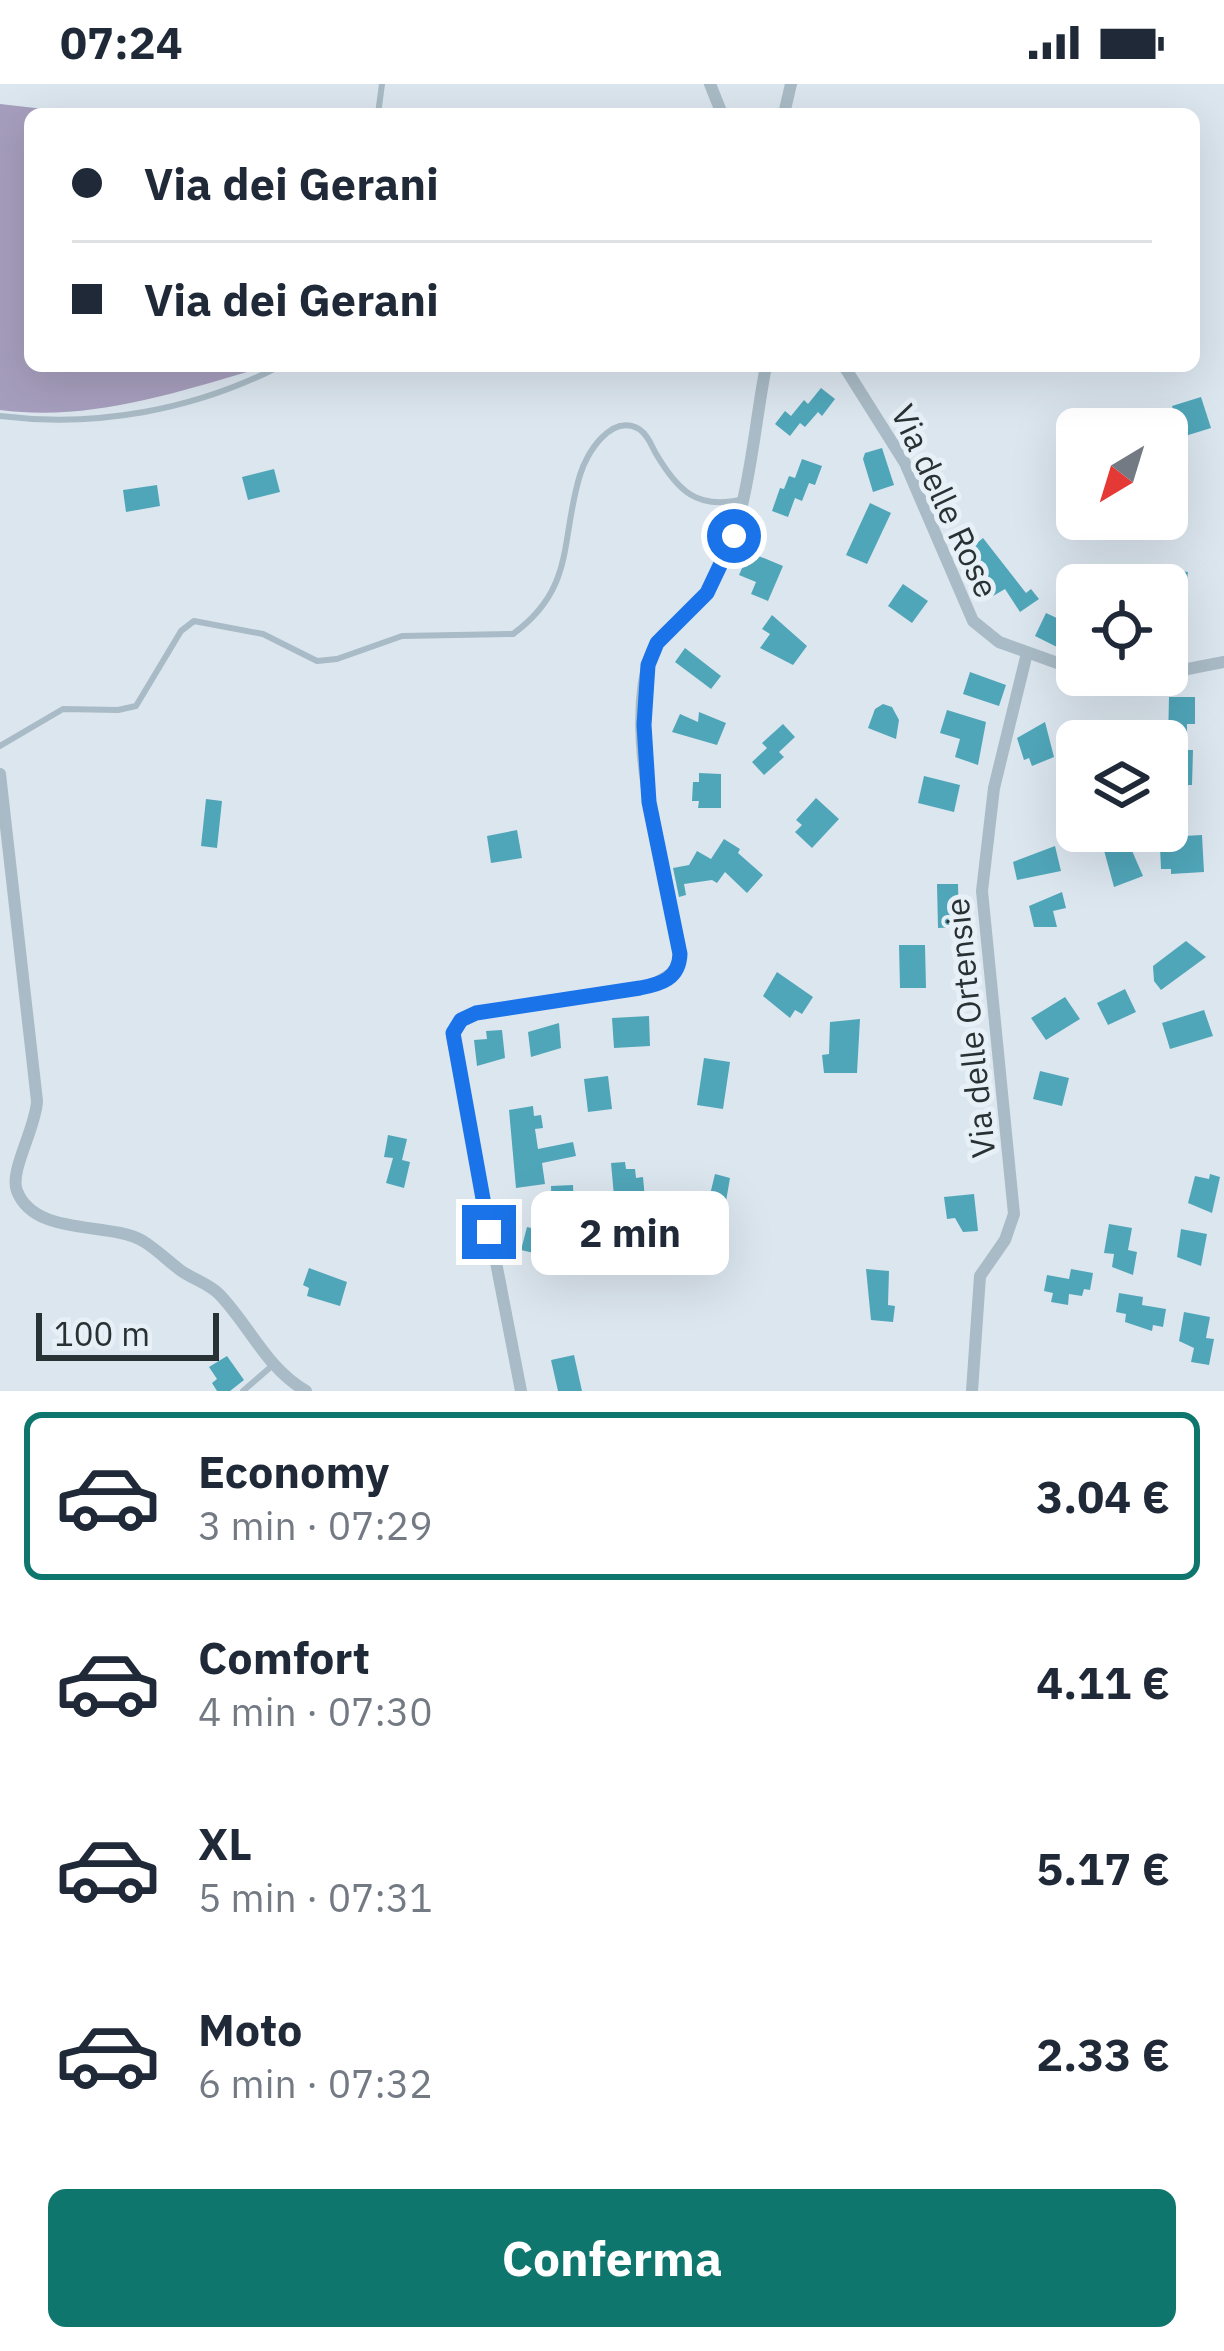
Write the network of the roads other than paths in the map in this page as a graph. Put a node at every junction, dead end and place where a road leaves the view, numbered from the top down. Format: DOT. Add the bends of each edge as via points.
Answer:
graph roads {
  1 [pos="268,372"];
  2 [pos="765,372"];
  3 [pos="848,372"];
  4 [pos="0,416"];
  5 [pos="747,498"];
  6 [pos="1027,653"];
  7 [pos="1224,662"];
  8 [pos="1056,663"];
  9 [pos="1188,669"];
  10 [pos="0,746"];
  11 [pos="0,775"];
  12 [pos="273,1365"];
  13 [pos="243,1391"];
  14 [pos="306,1391"];
  15 [pos="521,1391"];
  16 [pos="973,1391"];
  1 -- 4 [label="lane" via="214,396 148,411"];
  2 -- 5 [label="street"];
  3 -- 6 [label="street, Via delle Rose" via="905,463 969,615 989,637"];
  5 -- 10 [label="lane" via="714,504 691,497 643,432 615,429 581,471 557,587 513,634 403,636 321,661 263,634 194,621 136,706 63,709"];
  5 -- 15 [label="street" via="707,593 657,643 648,665 647,789 677,970 640,988 476,1013 452,1036"];
  6 -- 8 [label="street, Via delle Rose"];
  6 -- 16 [label="street, Via delle Ortensie" via="994,788 982,891 1014,1214 980,1276"];
  7 -- 9 [label="street"];
  11 -- 12 [label="street" via="37,1102 16,1173 18,1194 63,1223 152,1247 220,1295"];
  12 -- 13 [label="lane"];
  12 -- 14 [label="street"];
}
